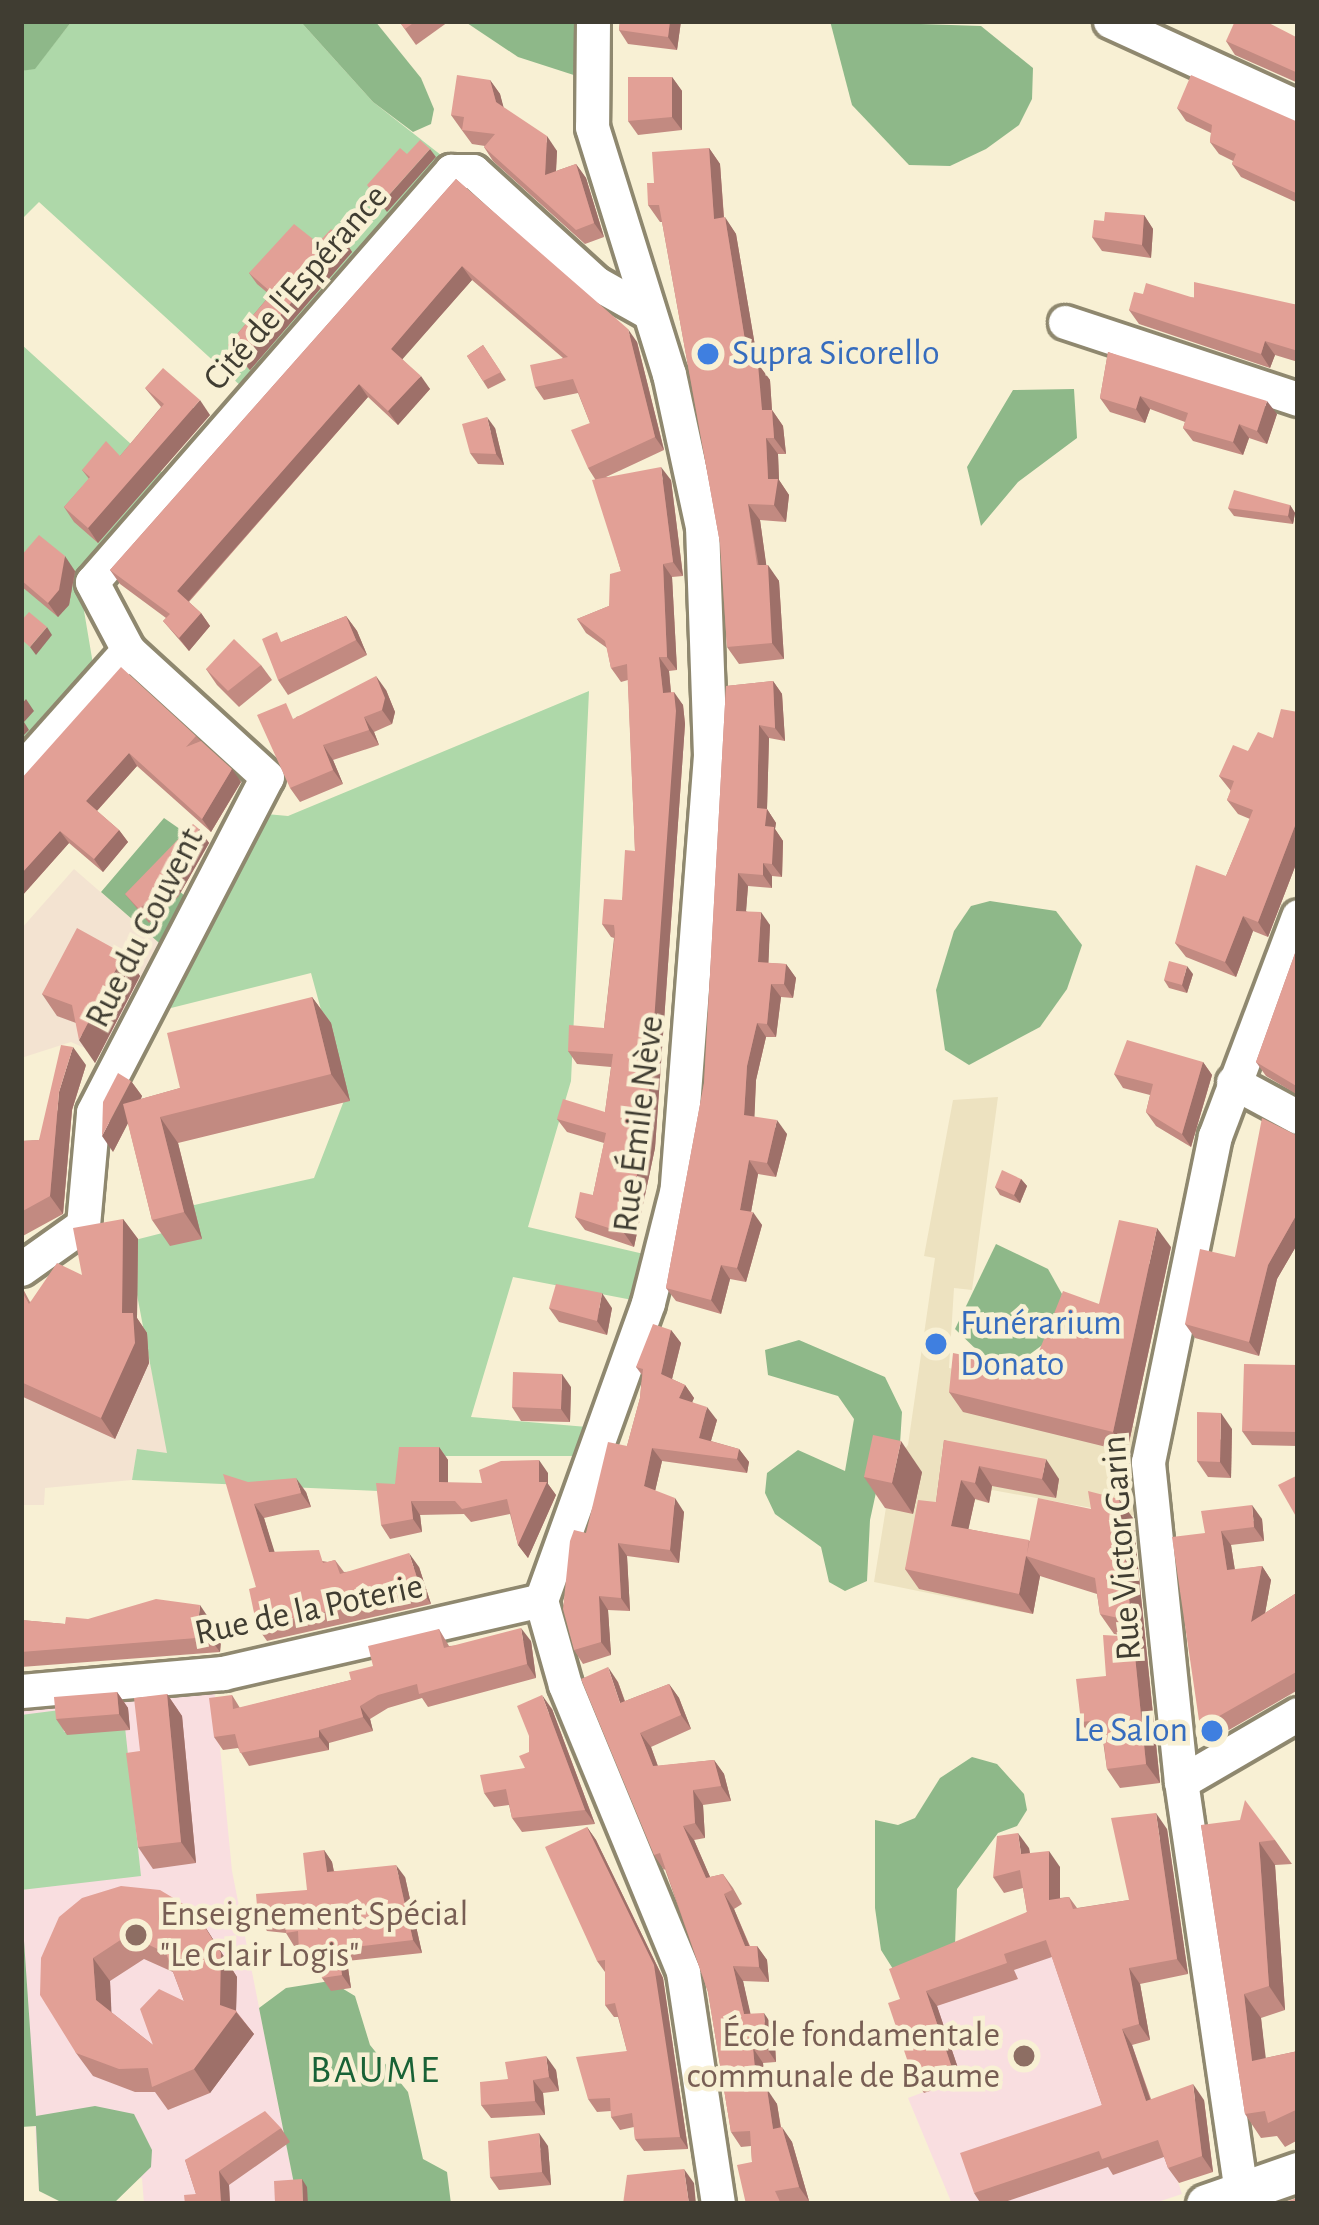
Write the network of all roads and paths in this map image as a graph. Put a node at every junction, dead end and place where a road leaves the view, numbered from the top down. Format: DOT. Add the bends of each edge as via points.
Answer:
graph roads {
  1 [pos="593,21"];
  2 [pos="1110,21"];
  3 [pos="1298,107"];
  4 [pos="644,310"];
  5 [pos="1064,322"];
  6 [pos="1298,399"];
  7 [pos="128,650"];
  8 [pos="21,770"];
  9 [pos="1298,916"];
  10 [pos="1233,1082"];
  11 [pos="1298,1117"];
  12 [pos="21,1269"];
  13 [pos="541,1600"];
  14 [pos="21,1691"];
  15 [pos="1298,1714"];
  16 [pos="1180,1782"];
  17 [pos="1298,2173"];
  18 [pos="1298,2193"];
  19 [pos="1238,2200"];
  20 [pos="718,2204"];
  1 -- 4 [label="street, Rue Émile Nève" via="592,127 643,278"];
  2 -- 3 [label="street"];
  4 -- 7 [label="street, Cité de l'Espérance" via="596,283 473,171 451,171 92,582"];
  4 -- 13 [label="street, Rue Émile Nève" via="680,413 708,577 710,755 688,1082 662,1258"];
  5 -- 6 [label="street"];
  7 -- 8 [label="street"];
  7 -- 12 [label="street, Rue du Couvent" via="267,777 93,1112 82,1226"];
  9 -- 10 [label="street, Rue Victor Garin"];
  10 -- 11 [label="street"];
  10 -- 16 [label="street, Rue Victor Garin" via="1150,1428 1150,1500"];
  13 -- 14 [label="street, Rue de la Poterie" via="223,1673"];
  13 -- 20 [label="street" via="565,1685 682,1972"];
  15 -- 16 [label="street"];
  16 -- 19 [label="street, Rue Victor Garin"];
  17 -- 19 [label="main road"];
  18 -- 19 [label="main road"];
}
